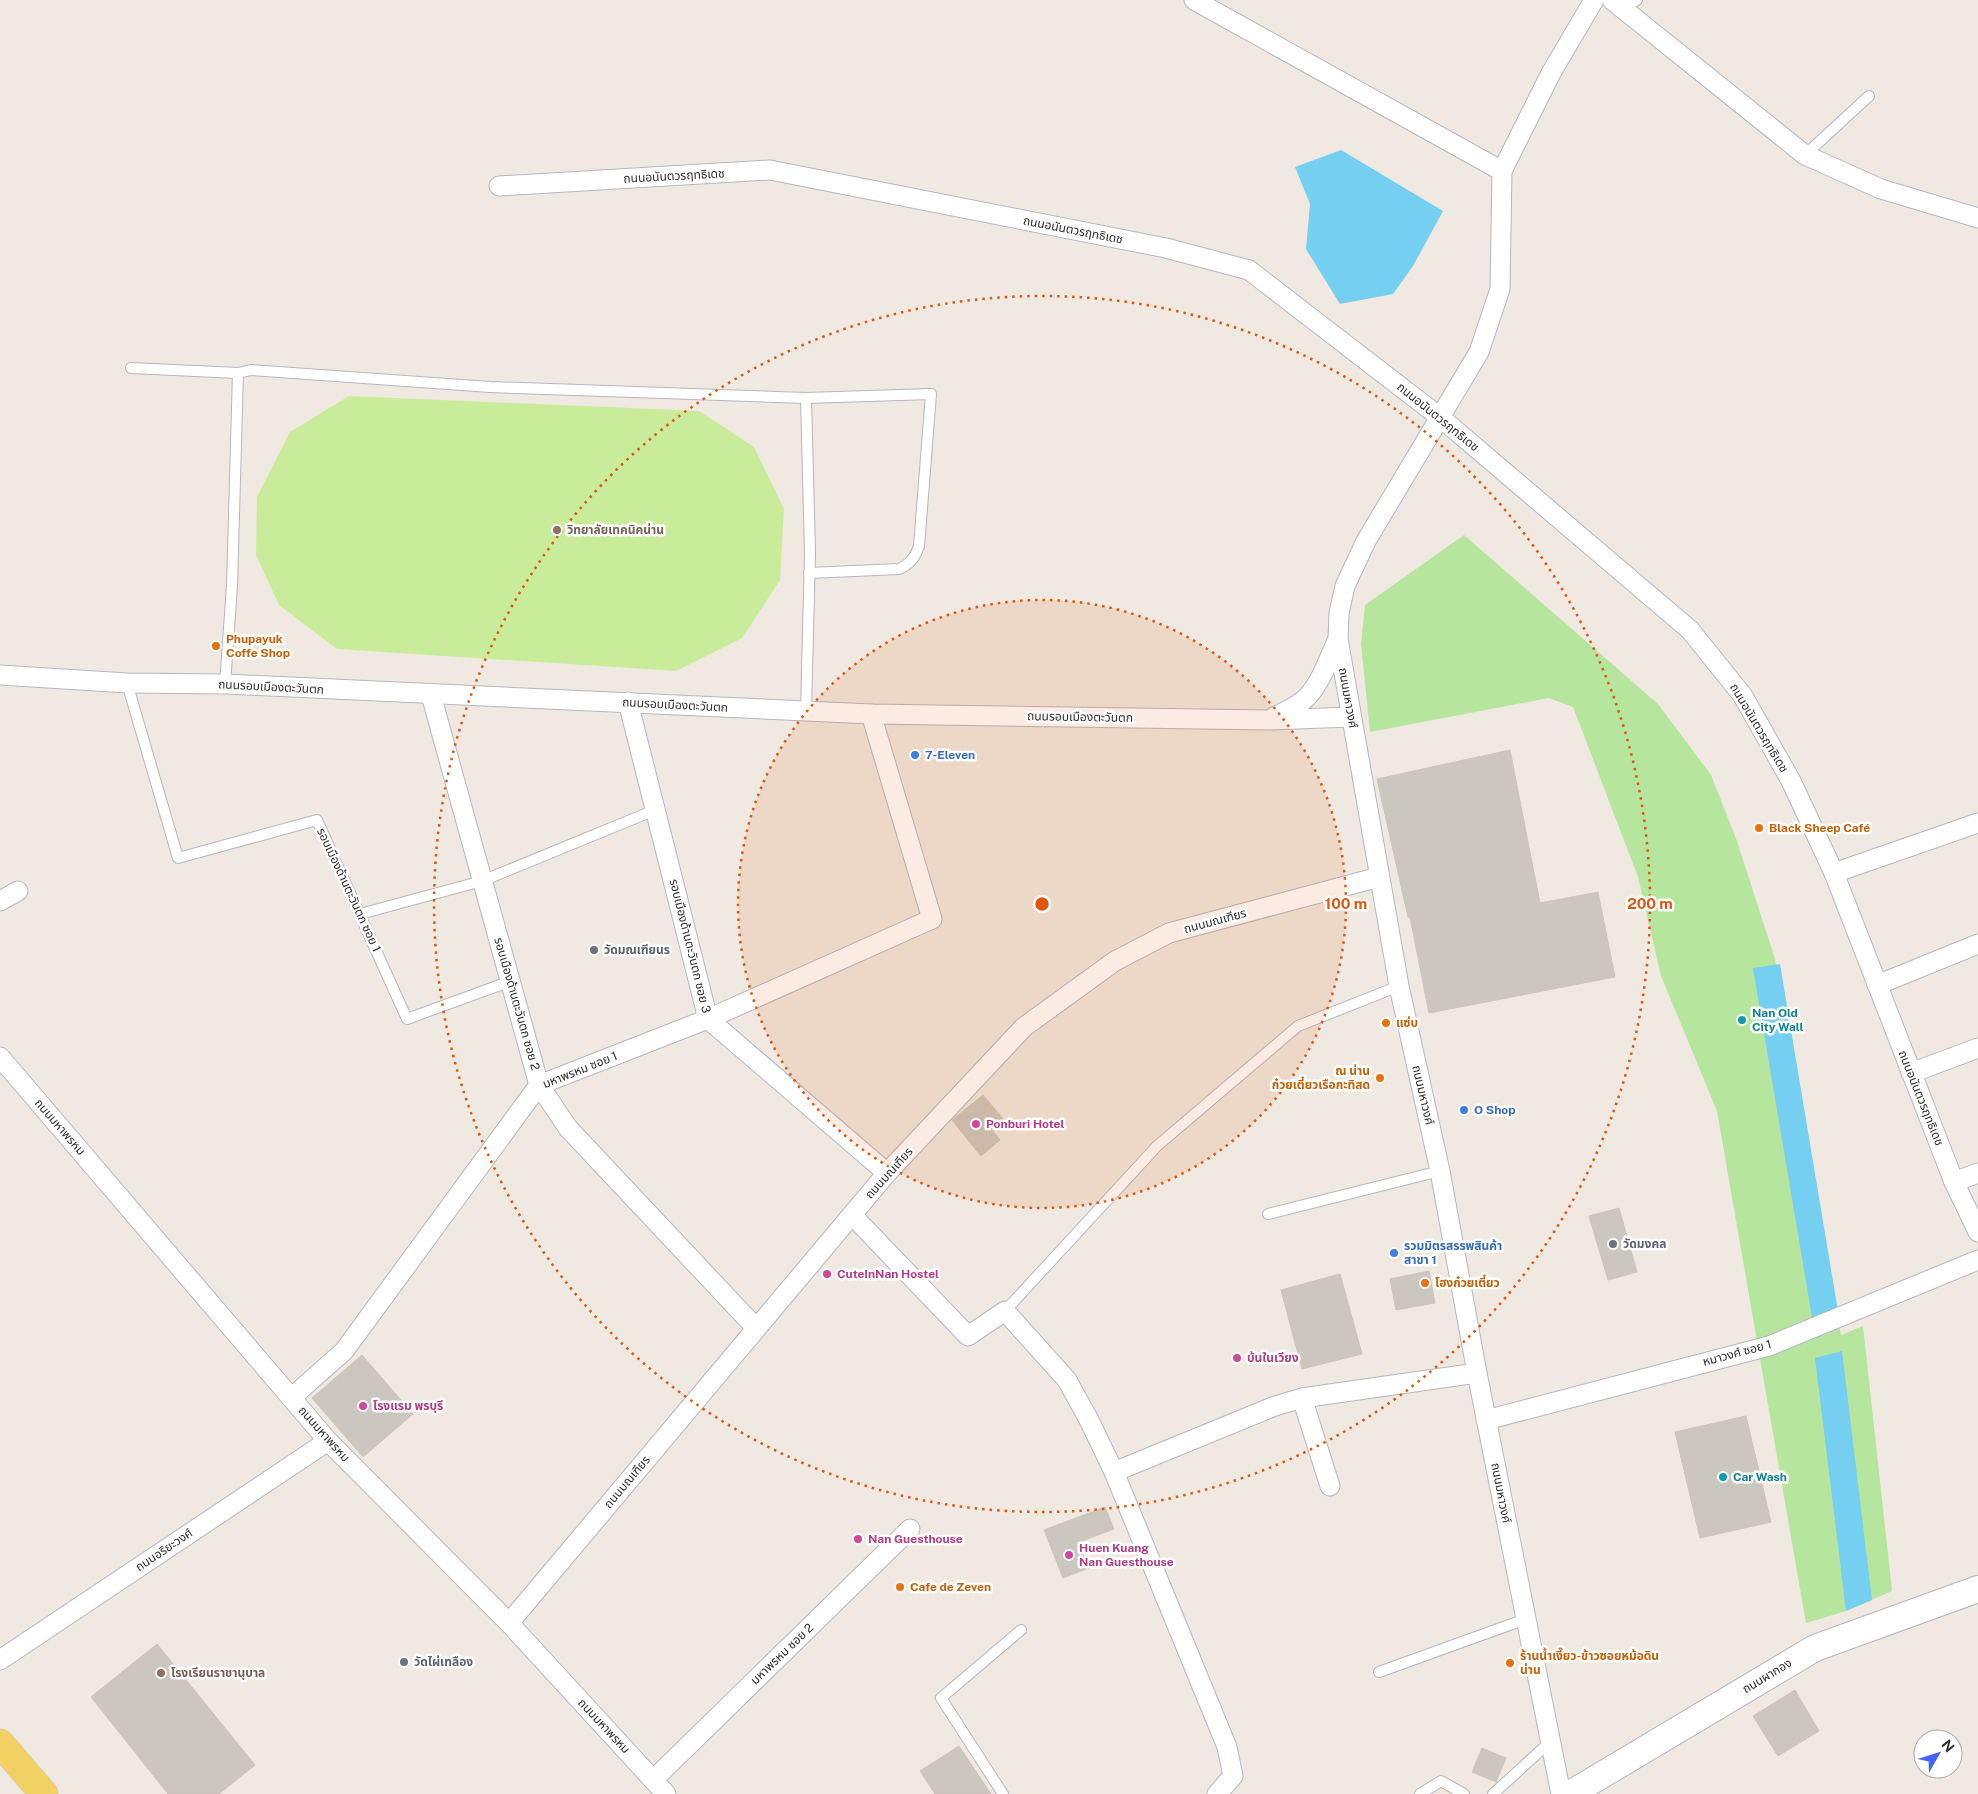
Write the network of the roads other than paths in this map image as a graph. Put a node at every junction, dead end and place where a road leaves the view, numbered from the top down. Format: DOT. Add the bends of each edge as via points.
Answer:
graph roads {
  1 [pos="1194,0"];
  2 [pos="1594,0"];
  3 [pos="1623,3"];
  4 [pos="1869,96"];
  5 [pos="1805,155"];
  6 [pos="1502,171"];
  7 [pos="499,186"];
  8 [pos="1978,218"];
  9 [pos="131,368"];
  10 [pos="238,373"];
  11 [pos="806,398"];
  12 [pos="1441,418"];
  13 [pos="809,573"];
  14 [pos="1338,639"];
  15 [pos="0,676"];
  16 [pos="128,683"];
  17 [pos="225,684"];
  18 [pos="430,695"];
  19 [pos="628,702"];
  20 [pos="806,711"];
  21 [pos="871,714"];
  22 [pos="1351,717"];
  23 [pos="1268,720"];
  24 [pos="655,810"];
  25 [pos="1978,823"];
  26 [pos="1834,873"];
  27 [pos="1379,877"];
  28 [pos="482,881"];
  29 [pos="18,891"];
  30 [pos="0,901"];
  31 [pos="360,914"];
  32 [pos="1978,944"];
  33 [pos="511,981"];
  34 [pos="1877,985"];
  35 [pos="1399,986"];
  36 [pos="708,1019"];
  37 [pos="1978,1048"];
  38 [pos="0,1057"];
  39 [pos="1910,1073"];
  40 [pos="540,1085"];
  41 [pos="1440,1171"];
  42 [pos="887,1173"];
  43 [pos="1978,1173"];
  44 [pos="1954,1182"];
  45 [pos="1268,1214"];
  46 [pos="852,1215"];
  47 [pos="1978,1232"];
  48 [pos="1978,1260"];
  49 [pos="1005,1310"];
  50 [pos="756,1328"];
  51 [pos="1477,1374"];
  52 [pos="291,1398"];
  53 [pos="1302,1398"];
  54 [pos="1486,1420"];
  55 [pos="328,1441"];
  56 [pos="1114,1472"];
  57 [pos="1330,1486"];
  58 [pos="910,1529"];
  59 [pos="1978,1589"];
  60 [pos="1526,1619"];
  61 [pos="509,1623"];
  62 [pos="1021,1630"];
  63 [pos="0,1660"];
  64 [pos="1379,1672"];
  65 [pos="1550,1742"];
  66 [pos="0,1743"];
  67 [pos="654,1780"];
  68 [pos="44,1794"];
  69 [pos="666,1794"];
  70 [pos="1002,1794"];
  71 [pos="1217,1794"];
  72 [pos="1420,1794"];
  73 [pos="1464,1794"];
  74 [pos="1493,1794"];
  75 [pos="1561,1794"];
  76 [pos="1570,1794"];
  1 -- 6 [label="street"];
  2 -- 6 [label="street" via="1551,73"];
  3 -- 5 [label="street"];
  4 -- 5 [label="lane"];
  5 -- 8 [label="street" via="1881,189"];
  6 -- 12 [label="street, ถนนมหาวงศ์" via="1500,288 1479,352"];
  7 -- 12 [label="street, ถนนอนันตวรฤทธิเดช" via="770,170 1166,248 1249,270"];
  9 -- 10 [label="lane"];
  10 -- 11 [label="lane" via="251,370 490,387"];
  10 -- 17 [label="lane" via="232,586"];
  11 -- 13 [label="lane"];
  11 -- 13 [label="lane" via="931,394 919,546 915,557 899,569"];
  12 -- 14 [label="street, ถนนมหาวงศ์" via="1366,541 1345,586 1338,613"];
  12 -- 26 [label="street, ถนนอนันตวรฤทธิเดช" via="1690,630 1742,696 1791,781"];
  13 -- 20 [label="lane"];
  14 -- 22 [label="street, ถนนมหาวงศ์"];
  14 -- 23 [label="street" via="1308,696"];
  15 -- 16 [label="street, ถนนรอบเมืองตะวันตก"];
  16 -- 17 [label="street, ถนนรอบเมืองตะวันตก"];
  16 -- 31 [label="lane, รอบเมืองด้านตะวันตก ซอย 1" via="178,858 317,820"];
  17 -- 18 [label="street, ถนนรอบเมืองตะวันตก"];
  18 -- 19 [label="street, ถนนรอบเมืองตะวันตก"];
  18 -- 28 [label="street, รอบเมืองด้านตะวันตก ซอย 2"];
  19 -- 20 [label="street, ถนนรอบเมืองตะวันตก"];
  19 -- 24 [label="street, รอบเมืองด้านตะวันตก ซอย 3"];
  20 -- 21 [label="street, ถนนรอบเมืองตะวันตก"];
  21 -- 23 [label="street, ถนนรอบเมืองตะวันตก"];
  21 -- 36 [label="street, มหาพรหม ซอย 1" via="932,919"];
  22 -- 23 [label="street, ถนนรอบเมืองตะวันตก"];
  22 -- 27 [label="street, ถนนมหาวงศ์"];
  24 -- 28 [label="lane"];
  24 -- 36 [label="street, รอบเมืองด้านตะวันตก ซอย 3"];
  25 -- 26 [label="street"];
  26 -- 34 [label="street, ถนนอนันตวรฤทธิเดช"];
  27 -- 35 [label="street, ถนนมหาวงศ์"];
  27 -- 42 [label="street, ถนนมณเฑียร" via="1169,933 1115,961 1024,1027"];
  28 -- 31 [label="lane"];
  28 -- 33 [label="street, รอบเมืองด้านตะวันตก ซอย 2"];
  29 -- 30 [label="street"];
  31 -- 33 [label="lane, รอบเมืองด้านตะวันตก ซอย 1" via="407,1019"];
  32 -- 34 [label="street"];
  33 -- 40 [label="street, รอบเมืองด้านตะวันตก ซอย 2"];
  34 -- 39 [label="street, ถนนอนันตวรฤทธิเดช"];
  35 -- 41 [label="street, ถนนมหาวงศ์"];
  35 -- 49 [label="lane" via="1298,1026 1158,1146"];
  36 -- 40 [label="street, มหาพรหม ซอย 1"];
  36 -- 42 [label="street, รอบเมืองด้านตะวันตก ซอย 3"];
  37 -- 39 [label="street"];
  38 -- 52 [label="street, ถนนมหาพรหม"];
  39 -- 44 [label="street, ถนนอนันตวรฤทธิเดช"];
  40 -- 50 [label="street, รอบเมืองด้านตะวันตก ซอย 2" via="568,1128"];
  40 -- 52 [label="street, มหาพรหม ซอย 1" via="344,1351"];
  41 -- 45 [label="lane"];
  41 -- 51 [label="street, ถนนมหาวงศ์"];
  42 -- 46 [label="street, ถนนมณเฑียร"];
  43 -- 44 [label="street"];
  44 -- 47 [label="street, ถนนอนันตวรฤทธิเดช"];
  46 -- 49 [label="street" via="968,1336"];
  46 -- 50 [label="street, ถนนมณเฑียร"];
  48 -- 54 [label="street, หมาวงศ์ ซอย 1" via="1769,1346"];
  49 -- 56 [label="street" via="1067,1380"];
  50 -- 61 [label="street, ถนนมณเฑียร"];
  51 -- 53 [label="street"];
  51 -- 54 [label="street, ถนนมหาวงศ์"];
  52 -- 55 [label="street, ถนนมหาพรหม"];
  53 -- 56 [label="street"];
  53 -- 57 [label="street"];
  54 -- 60 [label="street, ถนนมหาวงศ์"];
  55 -- 61 [label="street, ถนนมหาพรหม"];
  55 -- 63 [label="street, ถนนอริยะวงศ์"];
  56 -- 71 [label="street" via="1227,1747 1233,1776"];
  58 -- 67 [label="street, มหาพรหม ซอย 2"];
  59 -- 76 [label="main road, ถนนผากอง" via="1815,1648"];
  60 -- 64 [label="lane"];
  60 -- 65 [label="street, ถนนมหาวงศ์"];
  61 -- 67 [label="street, ถนนมหาพรหม"];
  62 -- 70 [label="lane" via="941,1698"];
  65 -- 74 [label="lane"];
  65 -- 75 [label="street, ถนนมหาวงศ์"];
  66 -- 68 [label="main road"];
  67 -- 69 [label="street, ถนนมหาพรหม"];
  72 -- 73 [label="lane" via="1441,1781"];
}
